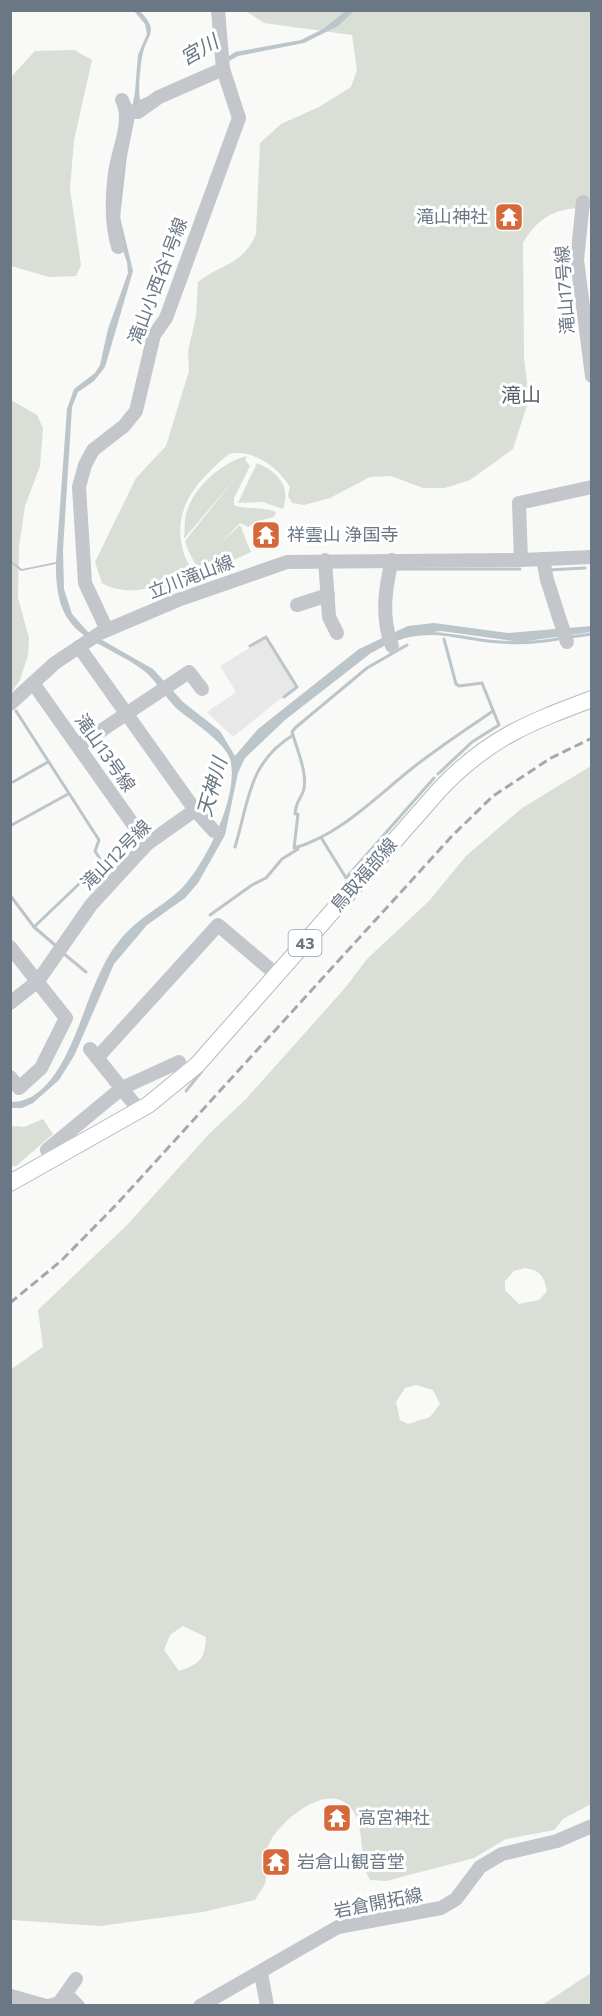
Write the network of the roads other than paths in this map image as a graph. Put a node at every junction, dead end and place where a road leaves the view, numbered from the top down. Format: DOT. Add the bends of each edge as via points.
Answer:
graph roads {
  1 [pos="218,10"];
  2 [pos="222,66"];
  3 [pos="583,201"];
  4 [pos="118,247"];
  5 [pos="591,376"];
  6 [pos="591,487"];
  7 [pos="591,557"];
  8 [pos="543,559"];
  9 [pos="326,560"];
  10 [pos="392,560"];
  11 [pos="521,560"];
  12 [pos="328,596"];
  13 [pos="297,605"];
  14 [pos="104,632"];
  15 [pos="337,633"];
  16 [pos="390,640"];
  17 [pos="567,642"];
  18 [pos="82,645"];
  19 [pos="33,683"];
  20 [pos="202,689"];
  21 [pos="591,699"];
  22 [pos="10,704"];
  23 [pos="127,712"];
  24 [pos="78,746"];
  25 [pos="195,810"];
  26 [pos="214,831"];
  27 [pos="147,844"];
  28 [pos="10,947"];
  29 [pos="277,975"];
  30 [pos="38,981"];
  31 [pos="10,1003"];
  32 [pos="179,1062"];
  33 [pos="10,1077"];
  34 [pos="122,1088"];
  35 [pos="139,1110"];
  36 [pos="47,1150"];
  37 [pos="12,1179"];
  38 [pos="591,1826"];
  39 [pos="261,1973"];
  40 [pos="76,1979"];
  41 [pos="66,1994"];
  42 [pos="11,1996"];
  43 [pos="48,2006"];
  44 [pos="78,2006"];
  45 [pos="200,2006"];
  46 [pos="267,2006"];
  1 -- 2 [label="street, 滝山小西谷1号線"];
  2 -- 4 [label="street" via="129,108 113,200"];
  2 -- 14 [label="street, 滝山小西谷1号線" via="239,118 166,318 154,335 136,411 124,426 93,450 79,487 85,583"];
  3 -- 5 [label="street, 滝山17号線" via="578,260"];
  6 -- 11 [label="street" via="519,503"];
  7 -- 8 [label="street, 立川滝山線"];
  8 -- 11 [label="street, 立川滝山線"];
  8 -- 17 [label="street"];
  9 -- 10 [label="street, 立川滝山線"];
  9 -- 12 [label="street"];
  9 -- 14 [label="street, 立川滝山線" via="278,565 178,600"];
  10 -- 11 [label="street, 立川滝山線"];
  10 -- 16 [label="street" via="385,598"];
  12 -- 13 [label="street"];
  12 -- 15 [label="street" via="329,617"];
  14 -- 18 [label="street, 立川滝山線"];
  18 -- 19 [label="street, 立川滝山線"];
  18 -- 23 [label="street"];
  19 -- 22 [label="street, 立川滝山線"];
  19 -- 24 [label="street, 滝山13号線"];
  20 -- 23 [label="street" via="189,672"];
  21 -- 29 [label="main road, 鳥取福部線 / 43" via="511,731 465,764"];
  23 -- 24 [label="street"];
  23 -- 25 [label="street"];
  24 -- 27 [label="street, 滝山13号線"];
  25 -- 26 [label="street"];
  25 -- 27 [label="street, 滝山12号線"];
  27 -- 30 [label="street, 滝山12号線" via="91,905"];
  28 -- 30 [label="street"];
  29 -- 34 [label="street" via="218,925 93,1054"];
  29 -- 35 [label="main road, 鳥取福部線 / 43" via="197,1065"];
  30 -- 31 [label="street, 滝山12号線"];
  30 -- 33 [label="street" via="66,1018 41,1068 21,1090"];
  32 -- 34 [label="street"];
  34 -- 35 [label="street"];
  34 -- 36 [label="street"];
  35 -- 37 [label="main road, 鳥取福部線 / 43"];
  38 -- 39 [label="street, 岩倉開拓線" via="556,1841 502,1854 480,1867 456,1899 441,1908 338,1927"];
  39 -- 45 [label="street, 岩倉開拓線"];
  39 -- 46 [label="street"];
  40 -- 41 [label="street"];
  41 -- 43 [label="street"];
  41 -- 44 [label="street"];
  42 -- 43 [label="street"];
}
